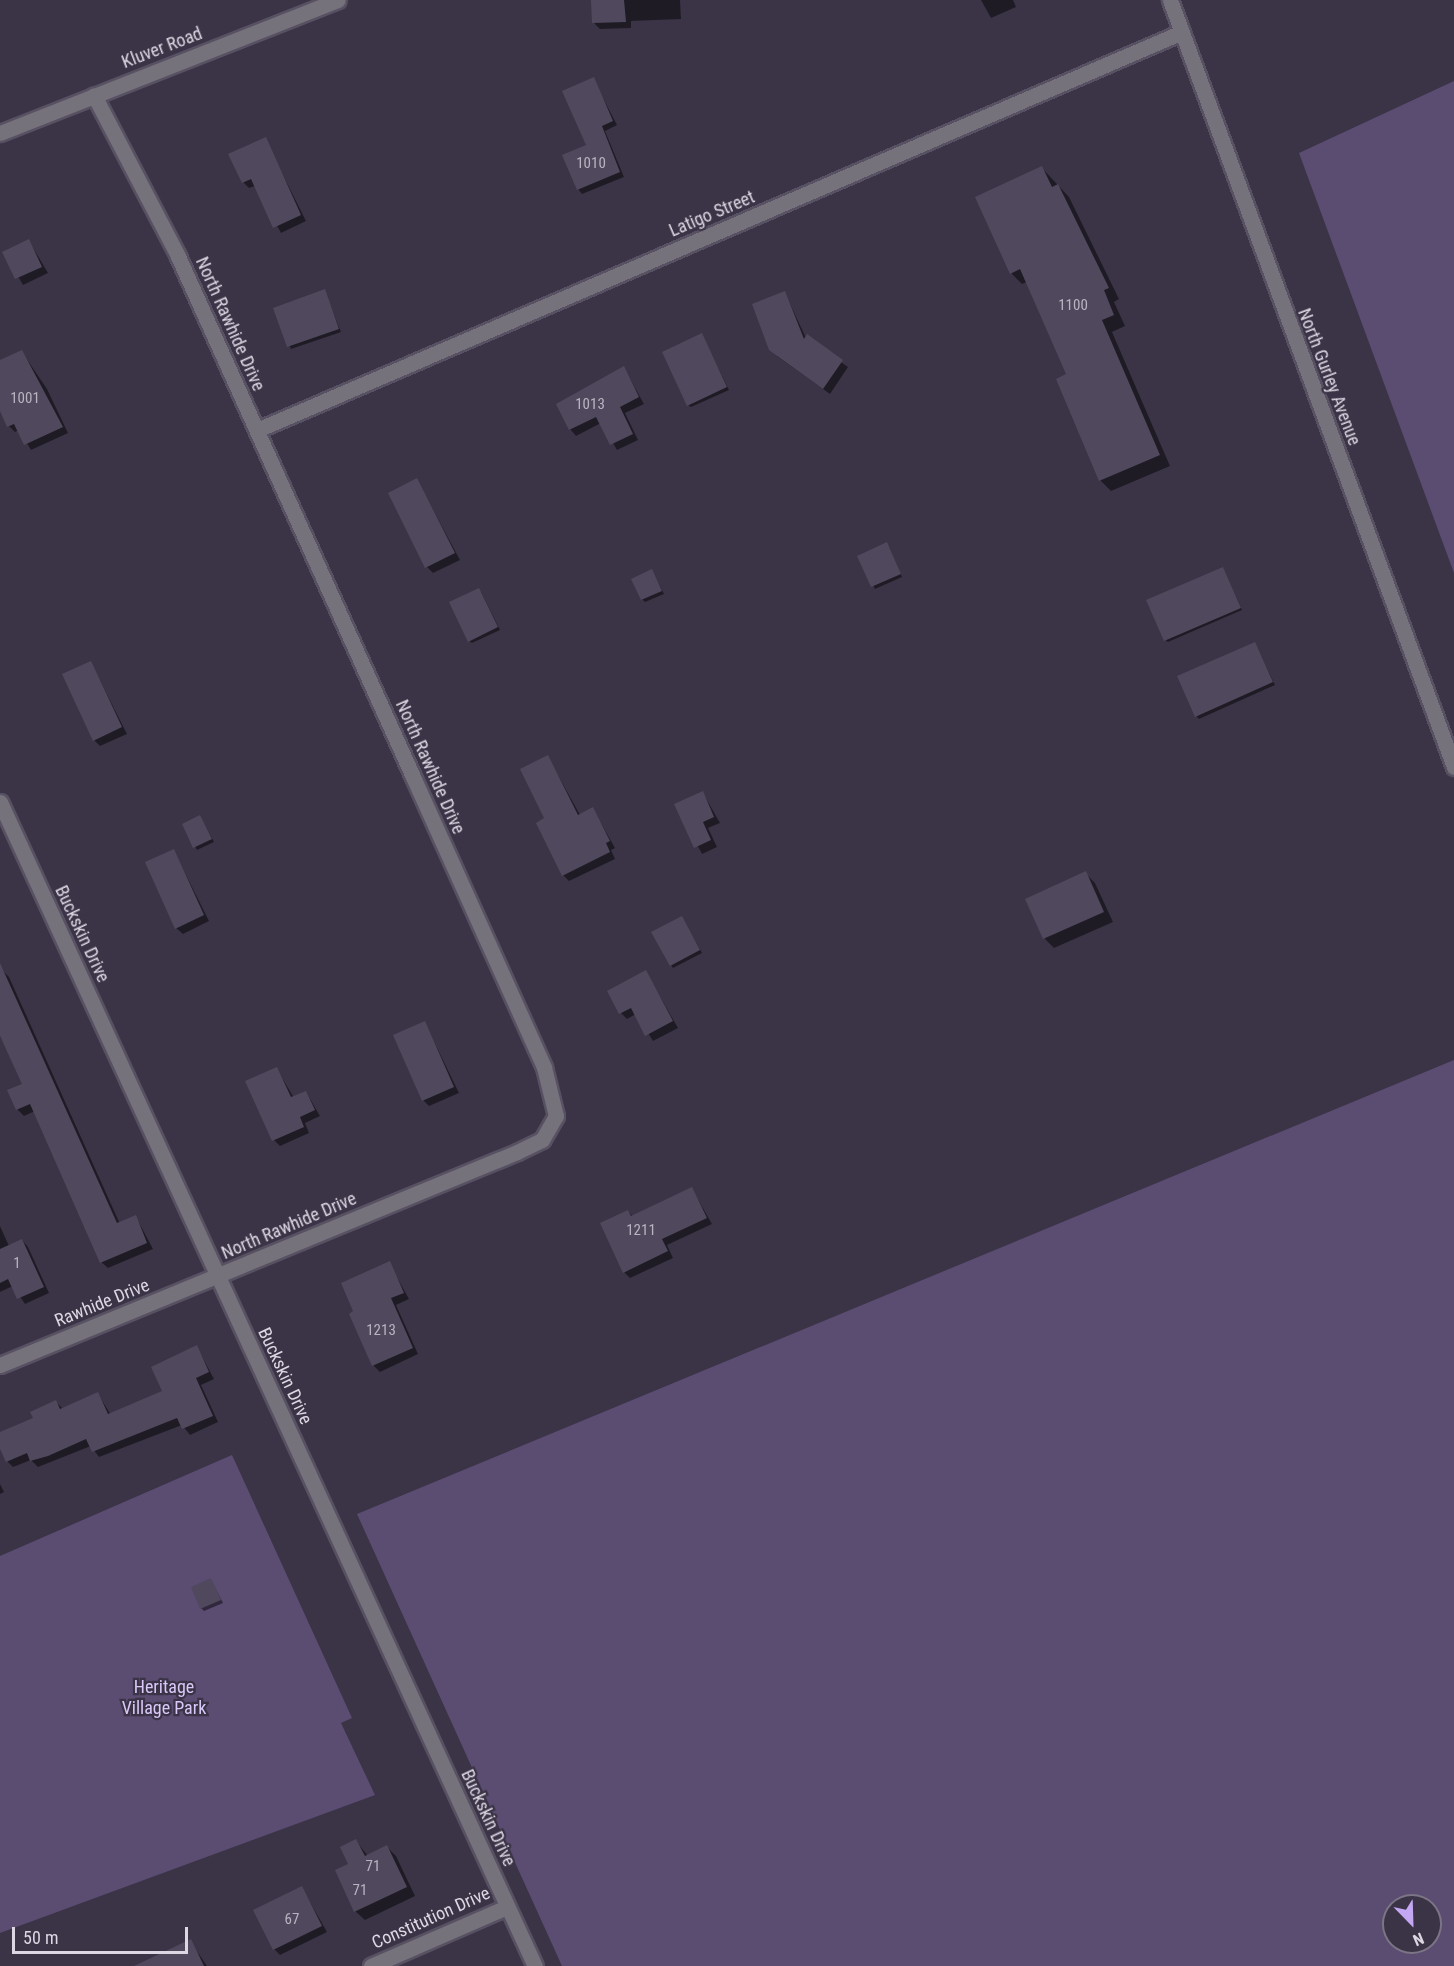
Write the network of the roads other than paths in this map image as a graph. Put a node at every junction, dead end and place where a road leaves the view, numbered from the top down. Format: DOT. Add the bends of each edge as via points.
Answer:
graph roads {
  1 [pos="338,0"];
  2 [pos="1170,0"];
  3 [pos="1182,32"];
  4 [pos="94,94"];
  5 [pos="0,133"];
  6 [pos="257,430"];
  7 [pos="1454,767"];
  8 [pos="0,802"];
  9 [pos="218,1277"];
  10 [pos="0,1365"];
  11 [pos="507,1907"];
  12 [pos="371,1966"];
  13 [pos="535,1966"];
  1 -- 4 [label="street, Kluver Road"];
  2 -- 3 [label="street, North Gurley Avenue"];
  3 -- 6 [label="street, Latigo Street"];
  3 -- 7 [label="street, North Gurley Avenue"];
  4 -- 5 [label="street, Kluver Road"];
  4 -- 6 [label="street, North Rawhide Drive" via="177,254"];
  6 -- 9 [label="street, North Rawhide Drive" via="544,1067 556,1116 542,1140 517,1152"];
  8 -- 9 [label="street, Buckskin Drive"];
  9 -- 10 [label="street, Rawhide Drive"];
  9 -- 11 [label="street, Buckskin Drive"];
  11 -- 12 [label="street, Constitution Drive"];
  11 -- 13 [label="street, Buckskin Drive"];
}
